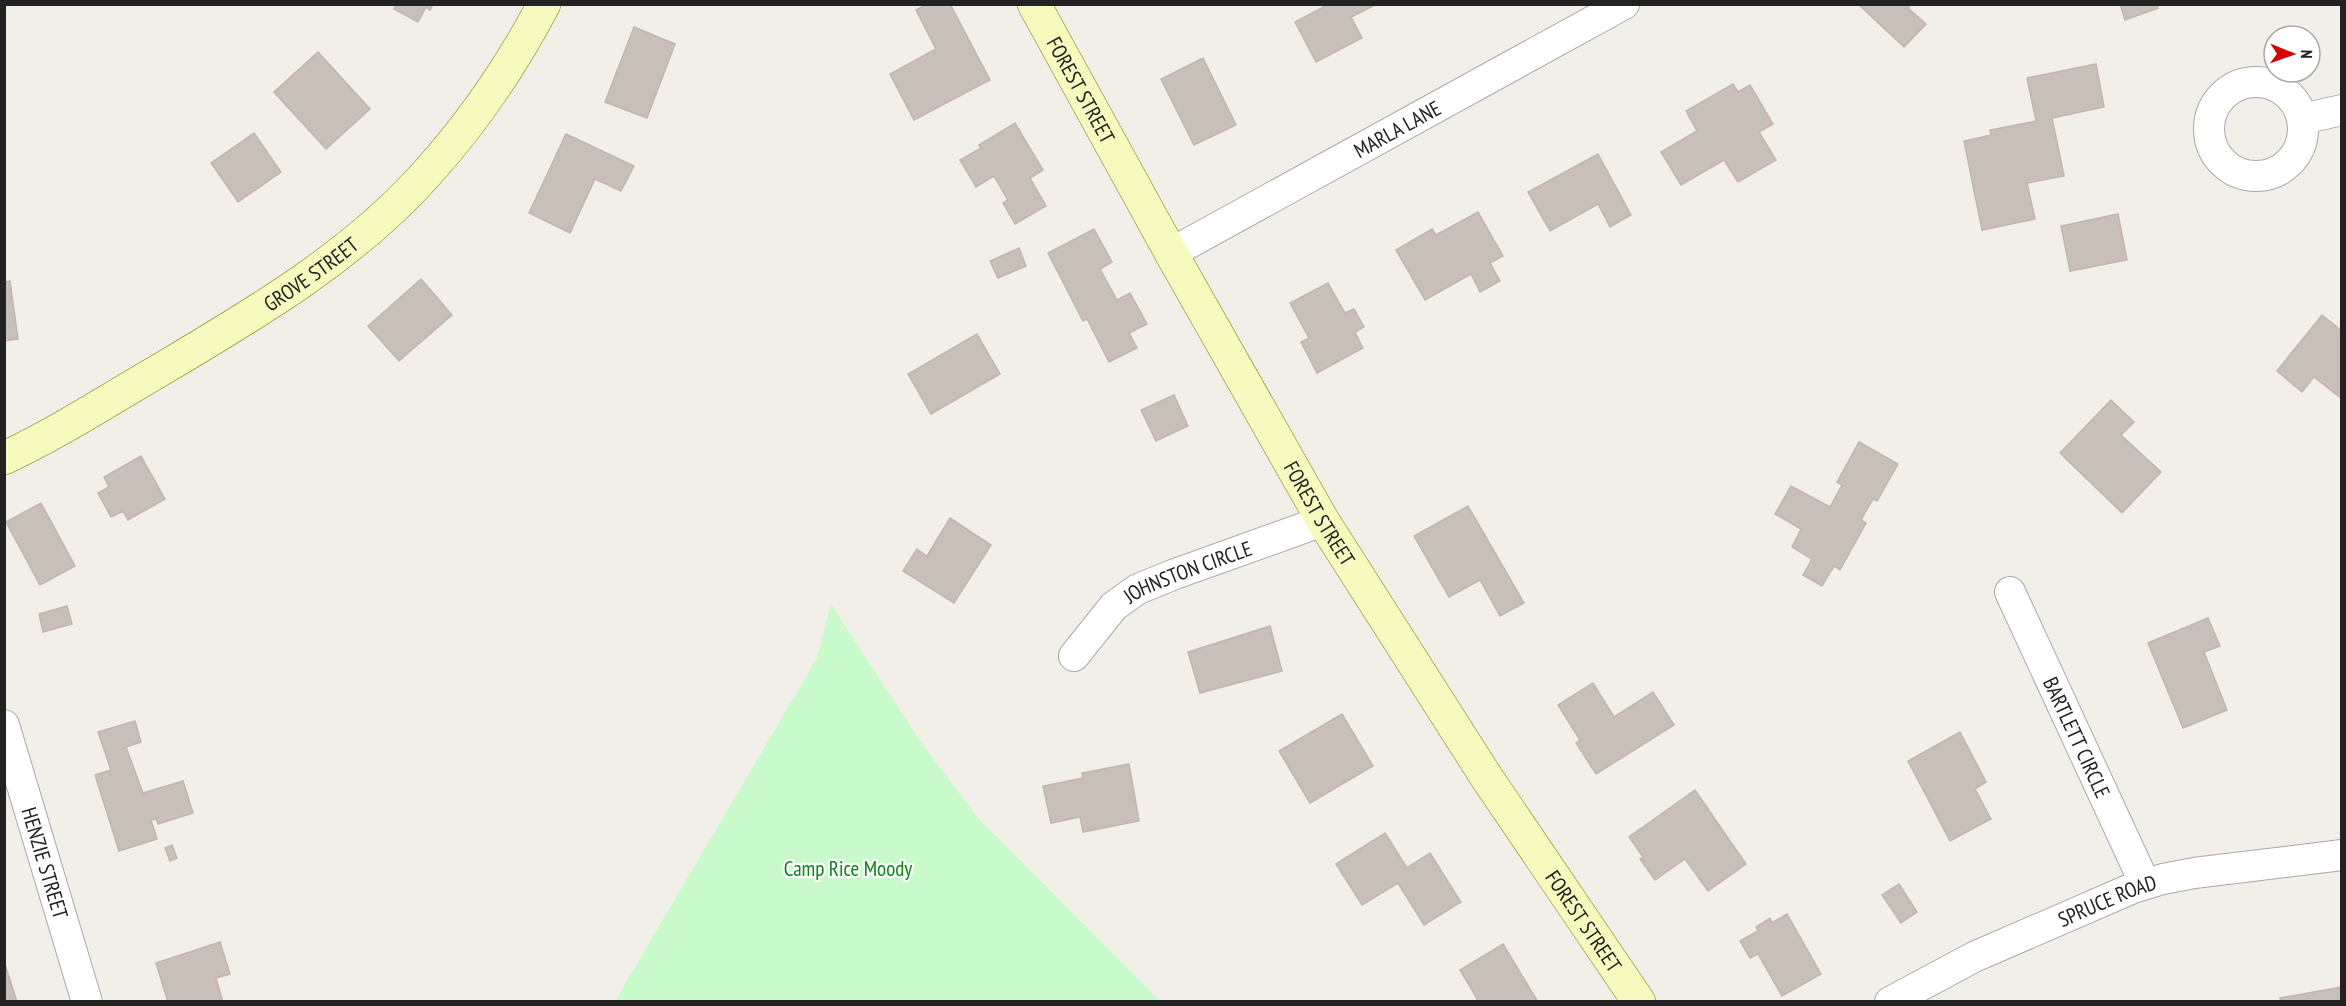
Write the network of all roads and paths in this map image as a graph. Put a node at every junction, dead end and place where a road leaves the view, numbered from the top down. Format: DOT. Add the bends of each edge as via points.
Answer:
graph roads {
  1 [pos="544,4"];
  2 [pos="1034,4"];
  3 [pos="1624,4"];
  4 [pos="2342,110"];
  5 [pos="2302,119"];
  6 [pos="1171,253"];
  7 [pos="4,458"];
  8 [pos="1323,521"];
  9 [pos="2010,592"];
  10 [pos="1074,656"];
  11 [pos="4,725"];
  12 [pos="2342,855"];
  13 [pos="2145,885"];
  14 [pos="87,1002"];
  15 [pos="1639,1002"];
  16 [pos="1890,1002"];
  1 -- 7 [label="street, GROVE STREET" via="474,118 427,174 376,223 303,280 243,318"];
  2 -- 6 [label="street, FOREST STREET"];
  3 -- 6 [label="street, MARLA LANE"];
  4 -- 5 [label="street"];
  6 -- 8 [label="street, FOREST STREET"];
  8 -- 10 [label="street, JOHNSTON CIRCLE" via="1138,589 1114,606"];
  8 -- 15 [label="street, FOREST STREET" via="1487,778"];
  9 -- 13 [label="street, BARTLETT CIRCLE"];
  11 -- 14 [label="street, HENZIE STREET"];
  12 -- 13 [label="street, SPRUCE ROAD" via="2217,869"];
  13 -- 16 [label="street, SPRUCE ROAD" via="1974,957"];
}
